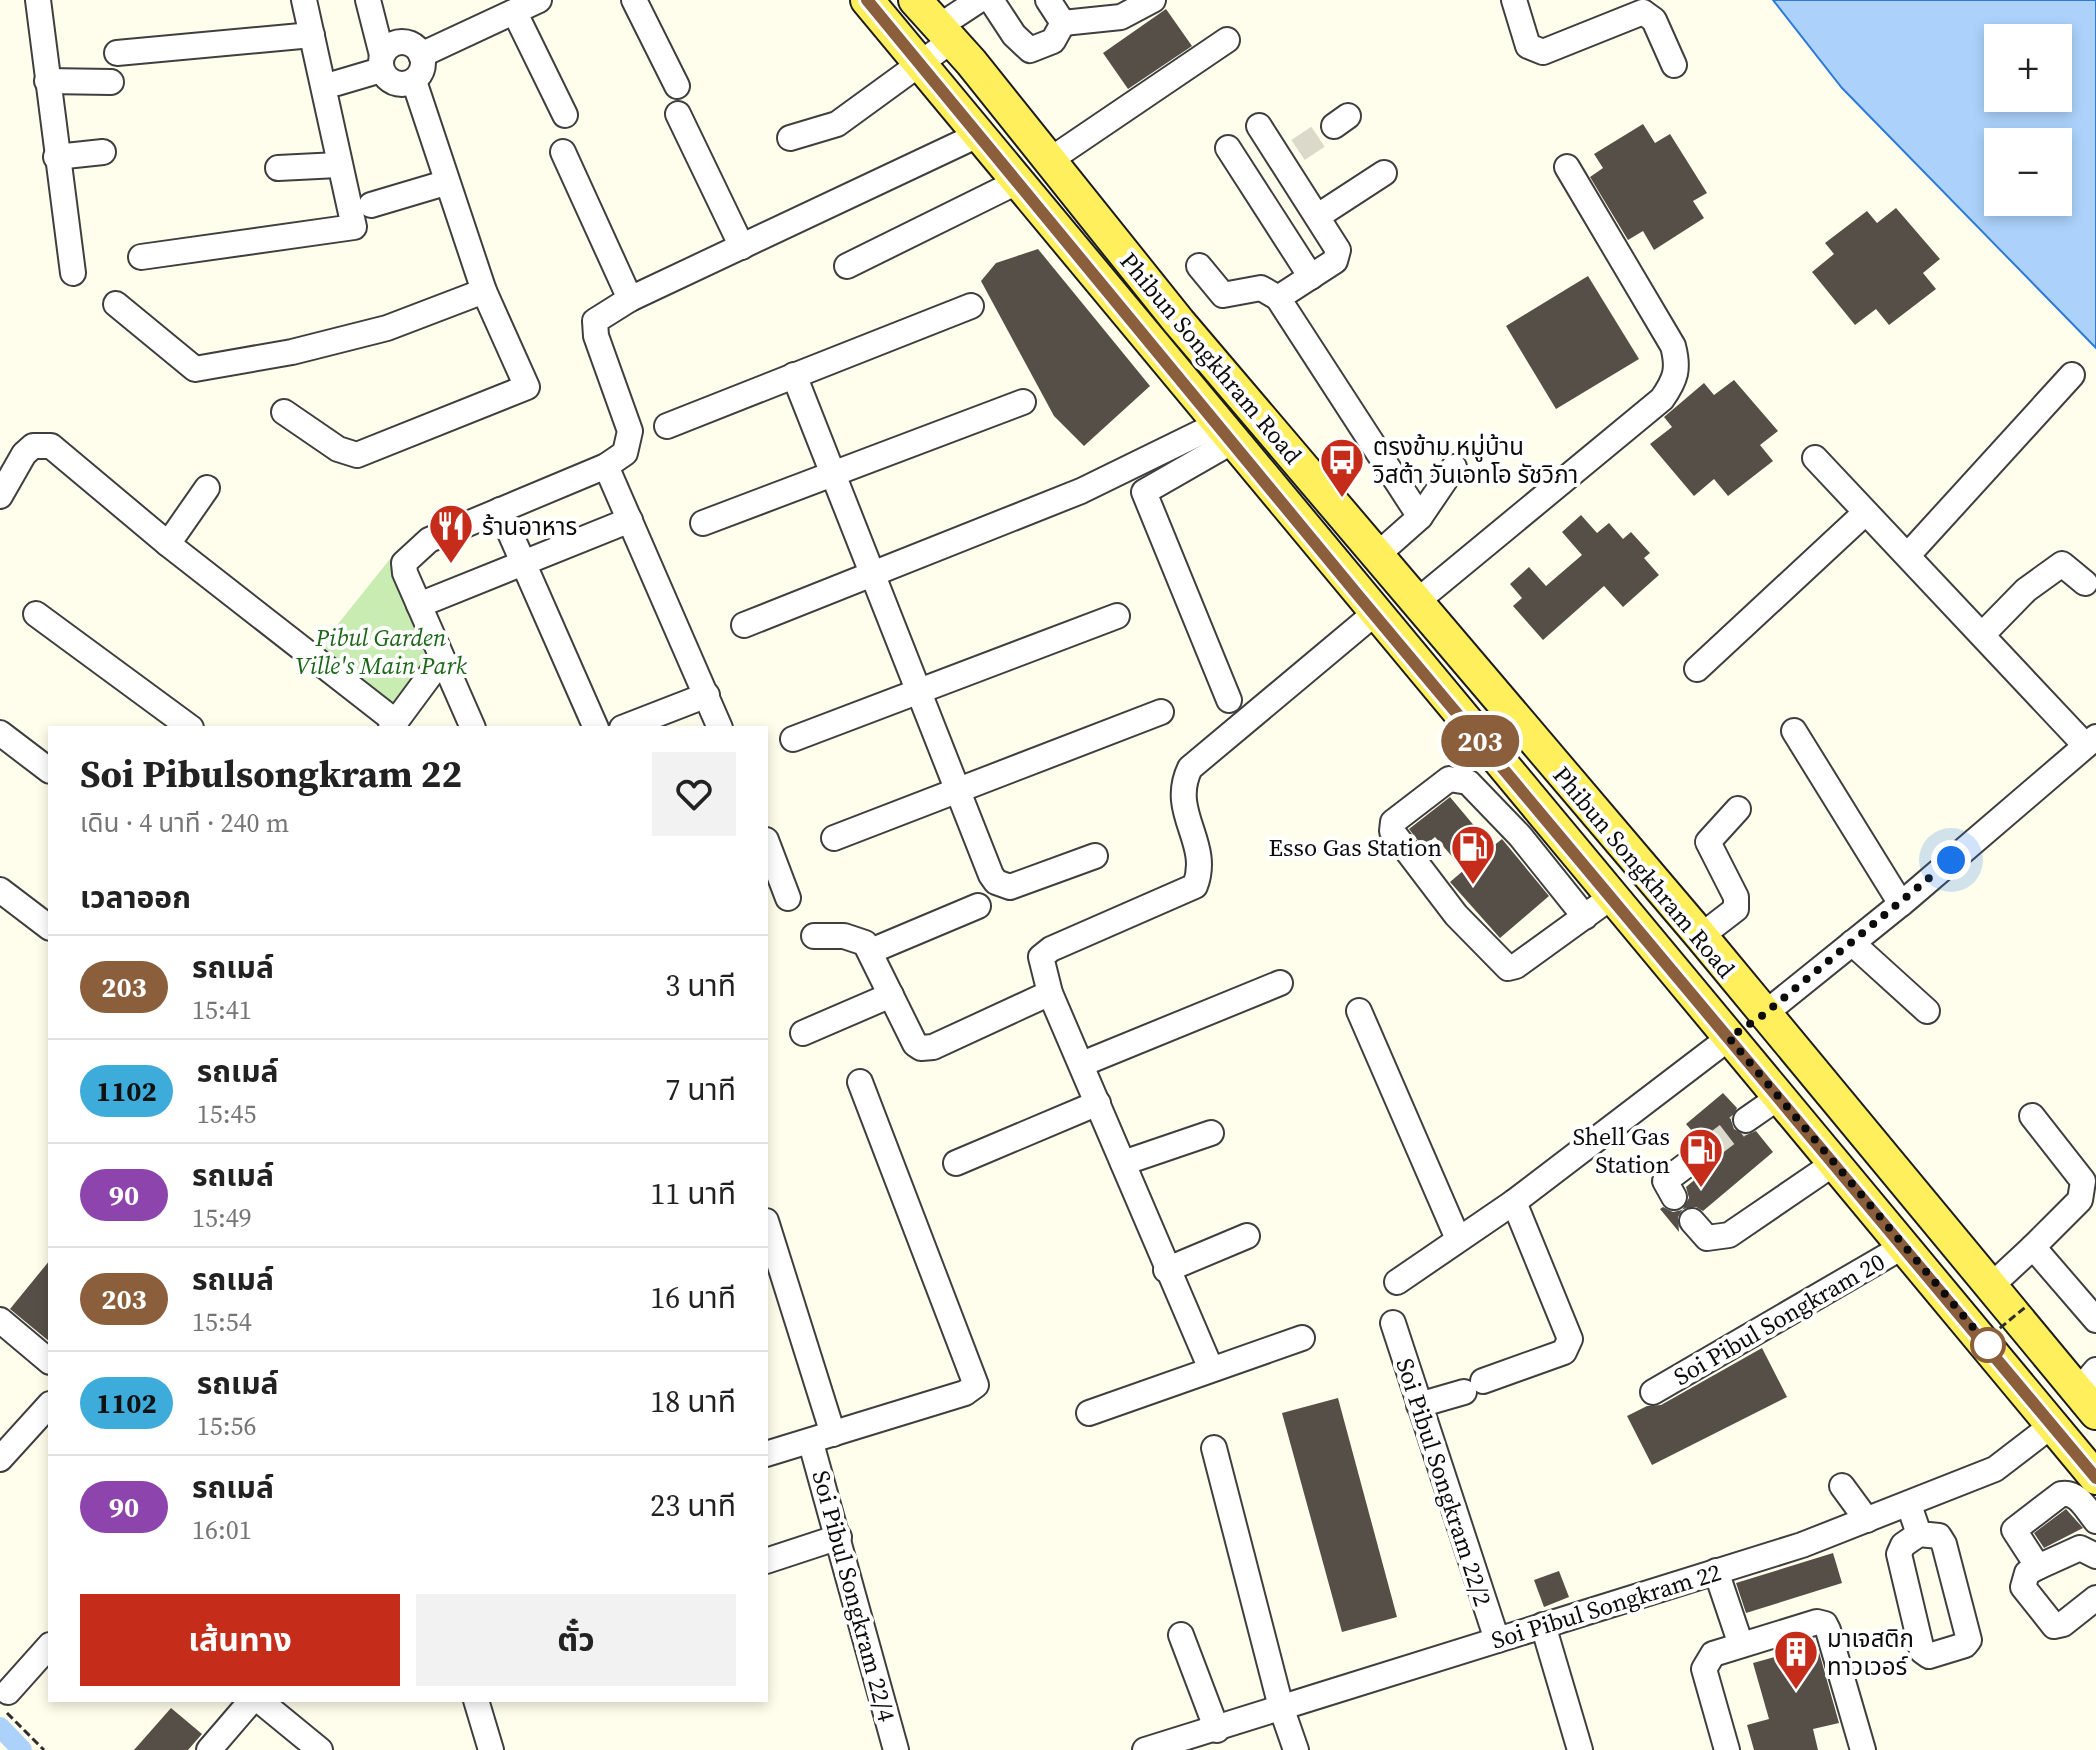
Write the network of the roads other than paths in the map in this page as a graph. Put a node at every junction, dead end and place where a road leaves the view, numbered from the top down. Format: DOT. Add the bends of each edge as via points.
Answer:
graph roads {
  1 [pos="38,0"];
  2 [pos="304,0"];
  3 [pos="368,0"];
  4 [pos="539,0"];
  5 [pos="634,0"];
  6 [pos="915,0"];
  7 [pos="979,0"];
  8 [pos="991,0"];
  9 [pos="1048,0"];
  10 [pos="1153,0"];
  11 [pos="1514,0"];
  12 [pos="876,3"];
  13 [pos="502,11"];
  14 [pos="1063,23"];
  15 [pos="944,34"];
  16 [pos="312,35"];
  17 [pos="1227,40"];
  18 [pos="117,53"];
  19 [pos="421,55"];
  20 [pos="381,63"];
  21 [pos="919,64"];
  22 [pos="1674,65"];
  23 [pos="47,81"];
  24 [pos="414,81"];
  25 [pos="111,82"];
  26 [pos="337,83"];
  27 [pos="677,86"];
  28 [pos="678,114"];
  29 [pos="565,115"];
  30 [pos="1259,126"];
  31 [pos="978,135"];
  32 [pos="790,138"];
  33 [pos="1228,148"];
  34 [pos="103,152"];
  35 [pos="563,152"];
  36 [pos="56,157"];
  37 [pos="1050,160"];
  38 [pos="338,165"];
  39 [pos="1567,167"];
  40 [pos="278,168"];
  41 [pos="1384,173"];
  42 [pos="1019,181"];
  43 [pos="445,183"];
  44 [pos="371,205"];
  45 [pos="1318,216"];
  46 [pos="742,247"];
  47 [pos="141,257"];
  48 [pos="847,266"];
  49 [pos="1199,266"];
  50 [pos="73,273"];
  51 [pos="1311,277"];
  52 [pos="484,291"];
  53 [pos="1278,298"];
  54 [pos="630,299"];
  55 [pos="116,304"];
  56 [pos="971,306"];
  57 [pos="794,375"];
  58 [pos="2072,375"];
  59 [pos="1023,402"];
  60 [pos="284,412"];
  61 [pos="667,426"];
  62 [pos="1225,432"];
  63 [pos="1815,458"];
  64 [pos="606,466"];
  65 [pos="1454,467"];
  66 [pos="830,473"];
  67 [pos="207,488"];
  68 [pos="0,496"];
  69 [pos="500,510"];
  70 [pos="1865,513"];
  71 [pos="1420,517"];
  72 [pos="630,520"];
  73 [pos="703,523"];
  74 [pos="168,544"];
  75 [pos="1908,555"];
  76 [pos="1376,556"];
  77 [pos="522,563"];
  78 [pos="873,574"];
  79 [pos="2085,583"];
  80 [pos="1415,603"];
  81 [pos="419,605"];
  82 [pos="36,614"];
  83 [pos="1374,614"];
  84 [pos="1117,616"];
  85 [pos="744,625"];
  86 [pos="1983,634"];
  87 [pos="442,659"];
  88 [pos="1697,669"];
  89 [pos="919,693"];
  90 [pos="707,695"];
  91 [pos="1229,700"];
  92 [pos="1161,712"];
  93 [pos="394,725"];
  94 [pos="188,726"];
  95 [pos="472,726"];
  96 [pos="595,726"];
  97 [pos="627,726"];
  98 [pos="719,726"];
  99 [pos="1794,731"];
  100 [pos="0,733"];
  101 [pos="793,739"];
  102 [pos="2091,741"];
  103 [pos="48,769"];
  104 [pos="1519,788"];
  105 [pos="957,791"];
  106 [pos="1494,809"];
  107 [pos="1738,809"];
  108 [pos="834,838"];
  109 [pos="768,845"];
  110 [pos="1095,856"];
  111 [pos="2,896"];
  112 [pos="788,898"];
  113 [pos="1901,904"];
  114 [pos="978,906"];
  115 [pos="1598,907"];
  116 [pos="48,927"];
  117 [pos="814,936"];
  118 [pos="1701,936"];
  119 [pos="1852,943"];
  120 [pos="871,951"];
  121 [pos="1280,983"];
  122 [pos="1050,993"];
  123 [pos="891,995"];
  124 [pos="1359,1011"];
  125 [pos="1927,1011"];
  126 [pos="1763,1015"];
  127 [pos="803,1033"];
  128 [pos="1729,1038"];
  129 [pos="1082,1064"];
  130 [pos="860,1082"];
  131 [pos="1779,1097"];
  132 [pos="1098,1103"];
  133 [pos="2032,1116"];
  134 [pos="1746,1120"];
  135 [pos="1211,1133"];
  136 [pos="1708,1149"];
  137 [pos="956,1163"];
  138 [pos="1123,1163"];
  139 [pos="1833,1164"];
  140 [pos="1674,1197"];
  141 [pos="1514,1202"];
  142 [pos="1692,1221"];
  143 [pos="768,1229"];
  144 [pos="1247,1236"];
  145 [pos="1458,1239"];
  146 [pos="1904,1246"];
  147 [pos="2033,1247"];
  148 [pos="1166,1270"];
  149 [pos="1397,1282"];
  150 [pos="1990,1287"];
  151 [pos="0,1320"];
  152 [pos="2096,1320"];
  153 [pos="1393,1323"];
  154 [pos="1302,1338"];
  155 [pos="48,1360"];
  156 [pos="1211,1369"];
  157 [pos="2090,1391"];
  158 [pos="1653,1392"];
  159 [pos="1419,1405"];
  160 [pos="48,1406"];
  161 [pos="1089,1413"];
  162 [pos="2051,1426"];
  163 [pos="822,1438"];
  164 [pos="1214,1448"];
  165 [pos="768,1453"];
  166 [pos="0,1459"];
  167 [pos="2096,1478"];
  168 [pos="1842,1486"];
  169 [pos="1909,1505"];
  170 [pos="1867,1520"];
  171 [pos="2096,1521"];
  172 [pos="1919,1534"];
  173 [pos="839,1537"];
  174 [pos="2096,1556"];
  175 [pos="768,1560"];
  176 [pos="2038,1567"];
  177 [pos="1716,1571"];
  178 [pos="2096,1598"];
  179 [pos="1543,1625"];
  180 [pos="1181,1635"];
  181 [pos="1497,1640"];
  182 [pos="1741,1645"];
  183 [pos="48,1647"];
  184 [pos="4,1698"];
  185 [pos="250,1702"];
  186 [pos="261,1702"];
  187 [pos="483,1702"];
  188 [pos="1281,1707"];
  189 [pos="1217,1730"];
  190 [pos="1153,1749"];
  191 [pos="209,1750"];
  192 [pos="320,1750"];
  193 [pos="491,1750"];
  194 [pos="896,1750"];
  195 [pos="1296,1750"];
  196 [pos="1580,1750"];
  197 [pos="1727,1750"];
  198 [pos="1863,1750"];
  1 -- 23 [label="street"];
  2 -- 16 [label="street"];
  3 -- 20 [label="street"];
  4 -- 13 [label="street"];
  5 -- 27 [label="street"];
  6 -- 15 [label="main road, Phibun Songkhram Road"];
  7 -- 15 [label="street"];
  8 -- 14 [label="street" via="1030,50 1053,41"];
  9 -- 14 [label="street"];
  10 -- 14 [label="street" via="1121,17"];
  11 -- 22 [label="street" via="1528,46 1535,51 1643,12 1654,20"];
  12 -- 21 [label="main road, Phibun Songkhram Road"];
  13 -- 19 [label="street"];
  13 -- 29 [label="street"];
  15 -- 21 [label="street"];
  15 -- 37 [label="main road, Phibun Songkhram Road"];
  16 -- 18 [label="street"];
  16 -- 38 [label="street"];
  17 -- 37 [label="street"];
  19 -- 20 [label="street" via="405,42 391,45"];
  19 -- 24 [label="street" via="421,72"];
  20 -- 24 [label="street" via="387,79 398,84"];
  20 -- 26 [label="street"];
  21 -- 31 [label="main road, Phibun Songkhram Road"];
  21 -- 32 [label="street" via="831,128"];
  23 -- 25 [label="street"];
  23 -- 36 [label="street"];
  24 -- 43 [label="street"];
  28 -- 46 [label="street"];
  30 -- 45 [label="street" via="1290,155"];
  31 -- 42 [label="main road, Phibun Songkhram Road"];
  31 -- 46 [label="street"];
  33 -- 51 [label="street"];
  34 -- 36 [label="street"];
  35 -- 54 [label="street"];
  36 -- 50 [label="street"];
  37 -- 76 [label="main road, Phibun Songkhram Road"];
  38 -- 40 [label="street"];
  38 -- 47 [label="street" via="354,227"];
  39 -- 80 [label="street" via="1673,346 1678,366 1674,382 1662,399"];
  41 -- 45 [label="street"];
  42 -- 48 [label="street"];
  42 -- 62 [label="main road, Phibun Songkhram Road"];
  43 -- 44 [label="street"];
  43 -- 52 [label="street"];
  45 -- 51 [label="street" via="1338,256"];
  46 -- 54 [label="street"];
  49 -- 53 [label="street" via="1223,295 1261,288"];
  51 -- 53 [label="street"];
  52 -- 55 [label="street" via="387,328 195,369"];
  52 -- 60 [label="street" via="527,387 357,455 338,449"];
  53 -- 71 [label="street"];
  54 -- 64 [label="street" via="593,327 630,431 625,453"];
  56 -- 57 [label="street"];
  57 -- 61 [label="street"];
  57 -- 66 [label="street"];
  58 -- 75 [label="street"];
  59 -- 66 [label="street"];
  62 -- 78 [label="street"];
  62 -- 83 [label="main road, Phibun Songkhram Road"];
  62 -- 91 [label="street" via="1144,492"];
  63 -- 70 [label="street"];
  64 -- 69 [label="street"];
  64 -- 72 [label="street"];
  65 -- 71 [label="street"];
  66 -- 73 [label="street"];
  66 -- 78 [label="street"];
  67 -- 74 [label="street"];
  68 -- 74 [label="street" via="24,454 33,446 51,446"];
  69 -- 77 [label="street"];
  69 -- 81 [label="street" via="429,540 404,563"];
  70 -- 75 [label="street"];
  70 -- 88 [label="street"];
  71 -- 76 [label="street"];
  72 -- 77 [label="street"];
  72 -- 90 [label="street"];
  74 -- 93 [label="street"];
  75 -- 86 [label="street"];
  76 -- 80 [label="main road, Phibun Songkhram Road"];
  77 -- 81 [label="street"];
  77 -- 96 [label="street"];
  78 -- 85 [label="street"];
  78 -- 89 [label="street"];
  79 -- 86 [label="street" via="2062,564 2026,590"];
  80 -- 118 [label="main road, Phibun Songkhram Road"];
  81 -- 87 [label="street"];
  82 -- 94 [label="street"];
  83 -- 104 [label="main road, Phibun Songkhram Road"];
  83 -- 122 [label="street" via="1190,768 1182,800 1202,864 1195,886 1051,949 1041,957"];
  84 -- 89 [label="street"];
  86 -- 102 [label="street"];
  87 -- 93 [label="street"];
  87 -- 95 [label="street"];
  89 -- 101 [label="street"];
  89 -- 105 [label="street"];
  90 -- 97 [label="street"];
  90 -- 98 [label="street"];
  92 -- 105 [label="street"];
  99 -- 113 [label="street"];
  100 -- 103 [label="street"];
  102 -- 113 [label="street"];
  104 -- 106 [label="street"];
  104 -- 115 [label="main road, Phibun Songkhram Road"];
  105 -- 108 [label="street"];
  105 -- 110 [label="street" via="991,875 1002,886"];
  106 -- 115 [label="street"];
  106 -- 115 [label="street" via="1468,782 1449,779 1393,822 1392,831 1502,965 1516,966"];
  107 -- 118 [label="street" via="1708,842 1736,897 1736,909"];
  109 -- 112 [label="street"];
  111 -- 116 [label="street"];
  113 -- 119 [label="street"];
  114 -- 120 [label="street"];
  115 -- 128 [label="main road, Phibun Songkhram Road"];
  117 -- 120 [label="street" via="859,939"];
  118 -- 126 [label="main road, Phibun Songkhram Road"];
  119 -- 125 [label="street"];
  119 -- 126 [label="street"];
  120 -- 123 [label="street"];
  121 -- 129 [label="street"];
  122 -- 123 [label="street" via="921,1048"];
  122 -- 129 [label="street"];
  123 -- 127 [label="street"];
  124 -- 145 [label="street"];
  126 -- 128 [label="main road"];
  126 -- 150 [label="main road, Phibun Songkhram Road"];
  128 -- 131 [label="main road, Phibun Songkhram Road"];
  128 -- 141 [label="street"];
  129 -- 132 [label="street"];
  130 -- 163 [label="street" via="976,1385"];
  131 -- 134 [label="street"];
  131 -- 139 [label="main road, Phibun Songkhram Road"];
  132 -- 137 [label="street"];
  132 -- 138 [label="street"];
  133 -- 147 [label="street" via="2083,1181 2080,1200"];
  135 -- 138 [label="street"];
  136 -- 140 [label="street" via="1665,1181"];
  138 -- 148 [label="street"];
  139 -- 142 [label="street" via="1729,1235 1707,1238"];
  139 -- 146 [label="main road, Phibun Songkhram Road"];
  141 -- 145 [label="street"];
  141 -- 159 [label="street" via="1570,1339 1564,1352"];
  143 -- 163 [label="street, Soi Pibul Songkram 22/4"];
  144 -- 148 [label="street"];
  145 -- 149 [label="street"];
  146 -- 158 [label="street, Soi Pibul Songkram 20"];
  146 -- 162 [label="main road, Phibun Songkhram Road"];
  147 -- 150 [label="street"];
  147 -- 152 [label="street"];
  148 -- 156 [label="street"];
  150 -- 157 [label="main road, Phibun Songkhram Road"];
  151 -- 155 [label="street"];
  153 -- 159 [label="street, Soi Pibul Songkram 22/2"];
  154 -- 156 [label="street"];
  156 -- 161 [label="street"];
  159 -- 181 [label="street, Soi Pibul Songkram 22/2"];
  160 -- 166 [label="street"];
  162 -- 167 [label="main road, Phibun Songkhram Road"];
  162 -- 169 [label="street, Soi Pibul Songkram 22" via="1995,1469"];
  163 -- 165 [label="street"];
  163 -- 173 [label="street, Soi Pibul Songkram 22/4"];
  164 -- 188 [label="street"];
  168 -- 170 [label="street"];
  169 -- 170 [label="street, Soi Pibul Songkram 22"];
  169 -- 172 [label="street"];
  170 -- 177 [label="street, Soi Pibul Songkram 22"];
  171 -- 176 [label="street" via="2069,1492 2017,1525 2016,1537"];
  172 -- 172 [label="street" via="1899,1554 1922,1651 1929,1656 1969,1640 1944,1544 1939,1536"];
  173 -- 175 [label="street"];
  173 -- 194 [label="street, Soi Pibul Songkram 22/4"];
  174 -- 176 [label="street" via="2080,1548"];
  176 -- 178 [label="street" via="2027,1573 2023,1587 2054,1626"];
  177 -- 179 [label="street, Soi Pibul Songkram 22"];
  177 -- 182 [label="street"];
  179 -- 181 [label="street, Soi Pibul Songkram 22"];
  179 -- 196 [label="street"];
  180 -- 189 [label="street"];
  181 -- 188 [label="street, Soi Pibul Songkram 22"];
  182 -- 197 [label="street" via="1713,1654 1704,1669"];
  182 -- 198 [label="street" via="1825,1624"];
  183 -- 184 [label="street"];
  185 -- 191 [label="street"];
  186 -- 192 [label="street"];
  187 -- 193 [label="street"];
  188 -- 189 [label="street, Soi Pibul Songkram 22"];
  188 -- 195 [label="street"];
  189 -- 190 [label="street, Soi Pibul Songkram 22"];
}
